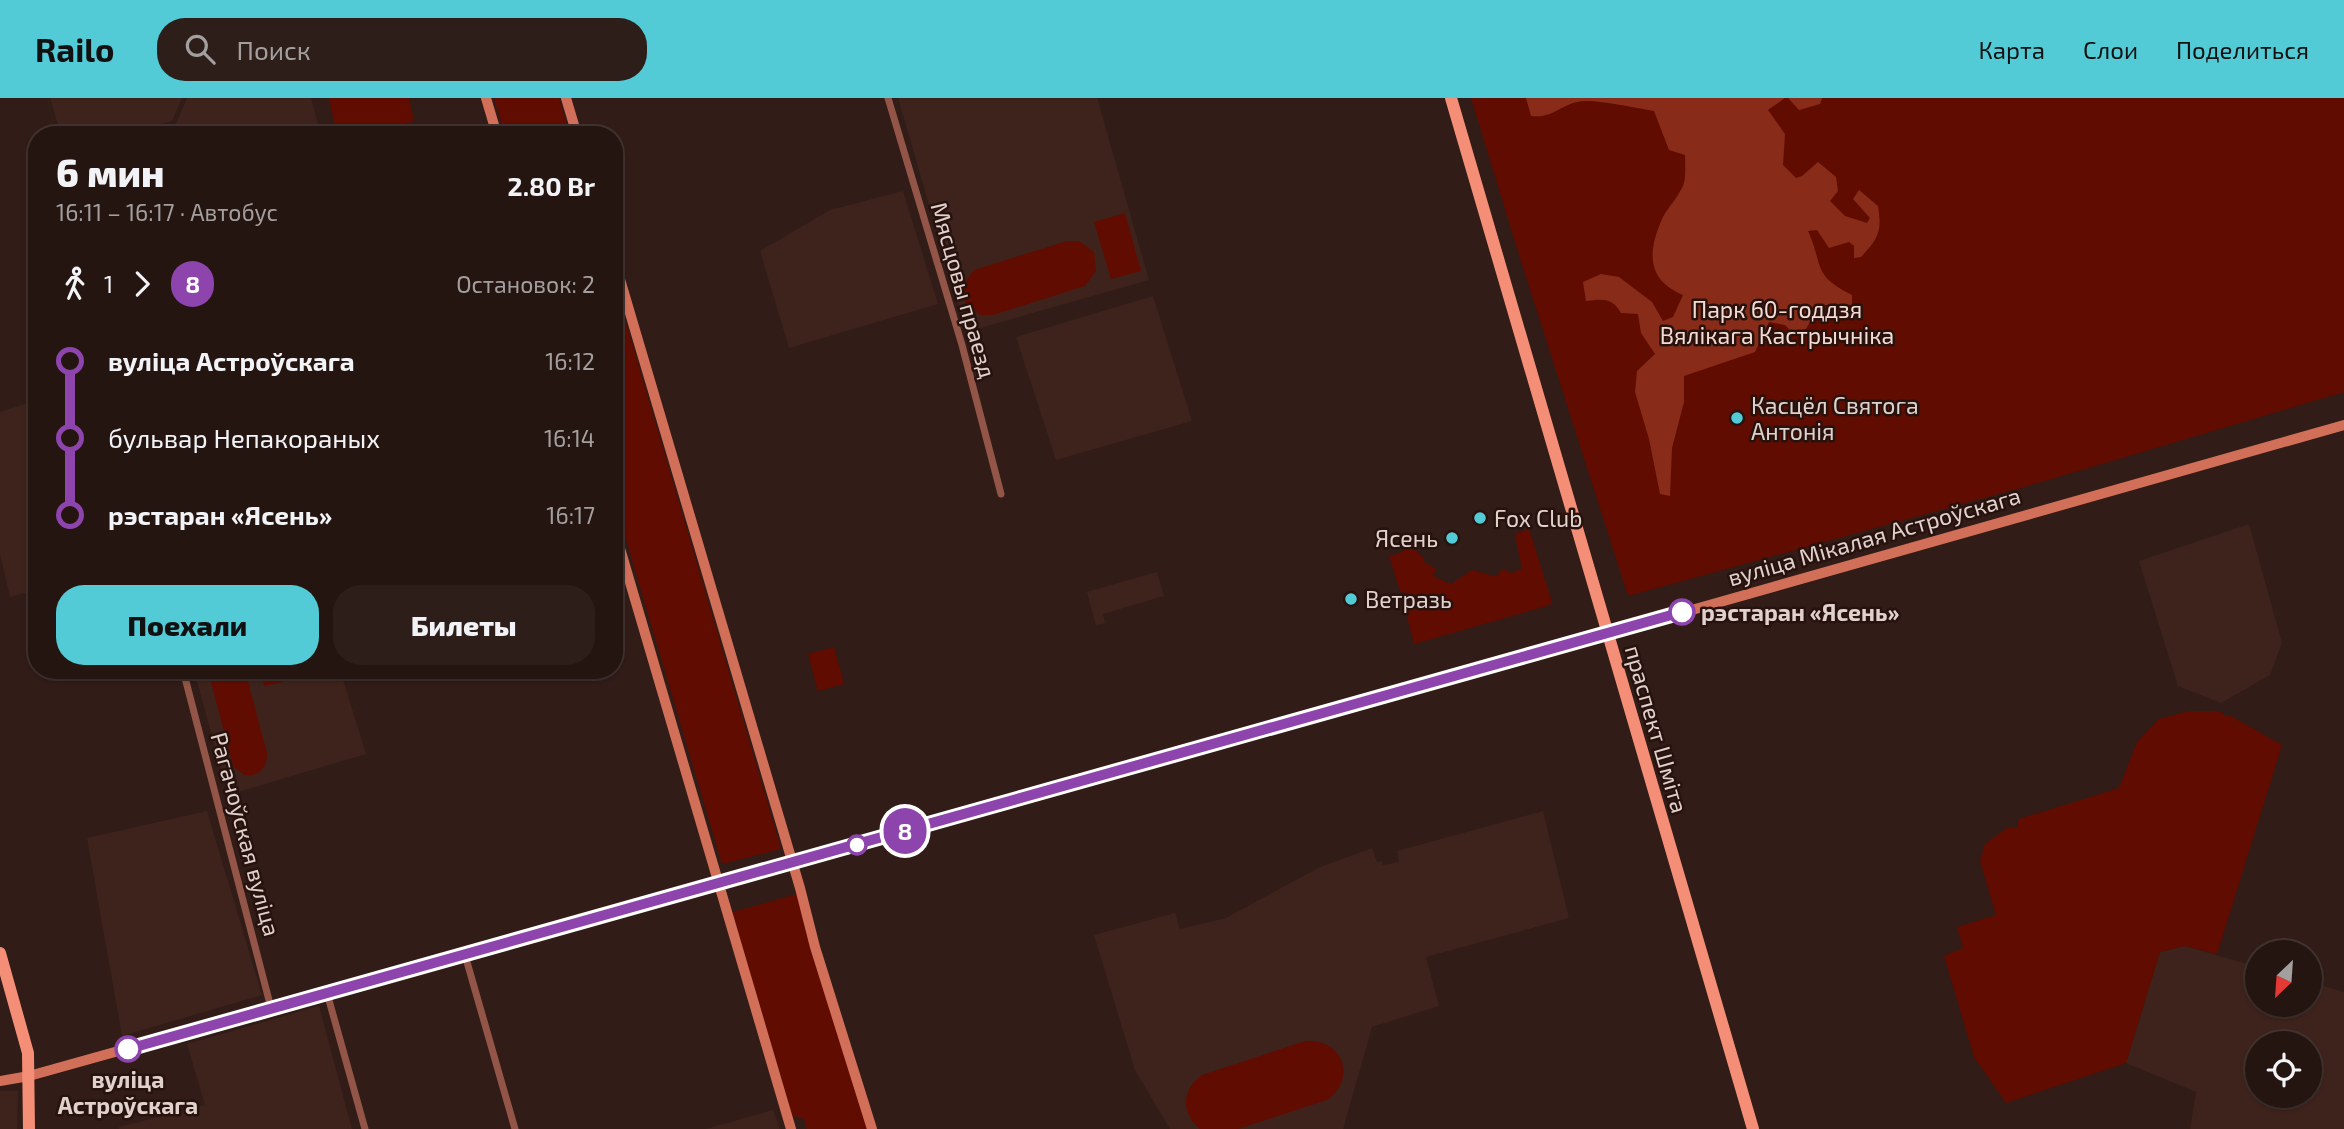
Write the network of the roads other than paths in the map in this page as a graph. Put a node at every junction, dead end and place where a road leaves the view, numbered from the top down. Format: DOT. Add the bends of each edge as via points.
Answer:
graph roads {
  1 [pos="486,98"];
  2 [pos="566,98"];
  3 [pos="888,98"];
  4 [pos="1451,98"];
  5 [pos="494,126"];
  6 [pos="574,126"];
  7 [pos="623,289"];
  8 [pos="2344,425"];
  9 [pos="1001,494"];
  10 [pos="623,558"];
  11 [pos="1608,633"];
  12 [pos="185,679"];
  13 [pos="793,863"];
  14 [pos="718,884"];
  15 [pos="0,953"];
  16 [pos="465,955"];
  17 [pos="327,993"];
  18 [pos="271,1008"];
  19 [pos="29,1076"];
  20 [pos="0,1081"];
  21 [pos="29,1129"];
  22 [pos="365,1129"];
  23 [pos="515,1129"];
  24 [pos="790,1129"];
  25 [pos="872,1129"];
  26 [pos="1754,1129"];
  1 -- 5 [label="main road"];
  2 -- 6 [label="main road"];
  3 -- 9 [label="street, Мясцовы праезд"];
  4 -- 11 [label="main road, праспект Шміта"];
  7 -- 13 [label="main road"];
  8 -- 11 [label="main road, вуліца Мікалая Астроўскага"];
  10 -- 14 [label="main road"];
  11 -- 13 [label="main road, вуліца Мікалая Астроўскага"];
  11 -- 26 [label="main road, праспект Шміта"];
  12 -- 18 [label="street, Рагачоўская вуліца"];
  13 -- 14 [label="main road, вуліца Мікалая Астроўскага"];
  13 -- 25 [label="main road"];
  14 -- 16 [label="main road, вуліца Мікалая Астроўскага"];
  14 -- 24 [label="main road"];
  15 -- 19 [label="main road" via="28,1053"];
  16 -- 17 [label="main road, вуліца Мікалая Астроўскага"];
  16 -- 23 [label="street"];
  17 -- 18 [label="main road, вуліца Мікалая Астроўскага"];
  17 -- 22 [label="street"];
  18 -- 19 [label="main road, вуліца Мікалая Астроўскага"];
  19 -- 20 [label="main road, вуліца Мікалая Астроўскага"];
  19 -- 21 [label="main road"];
}
